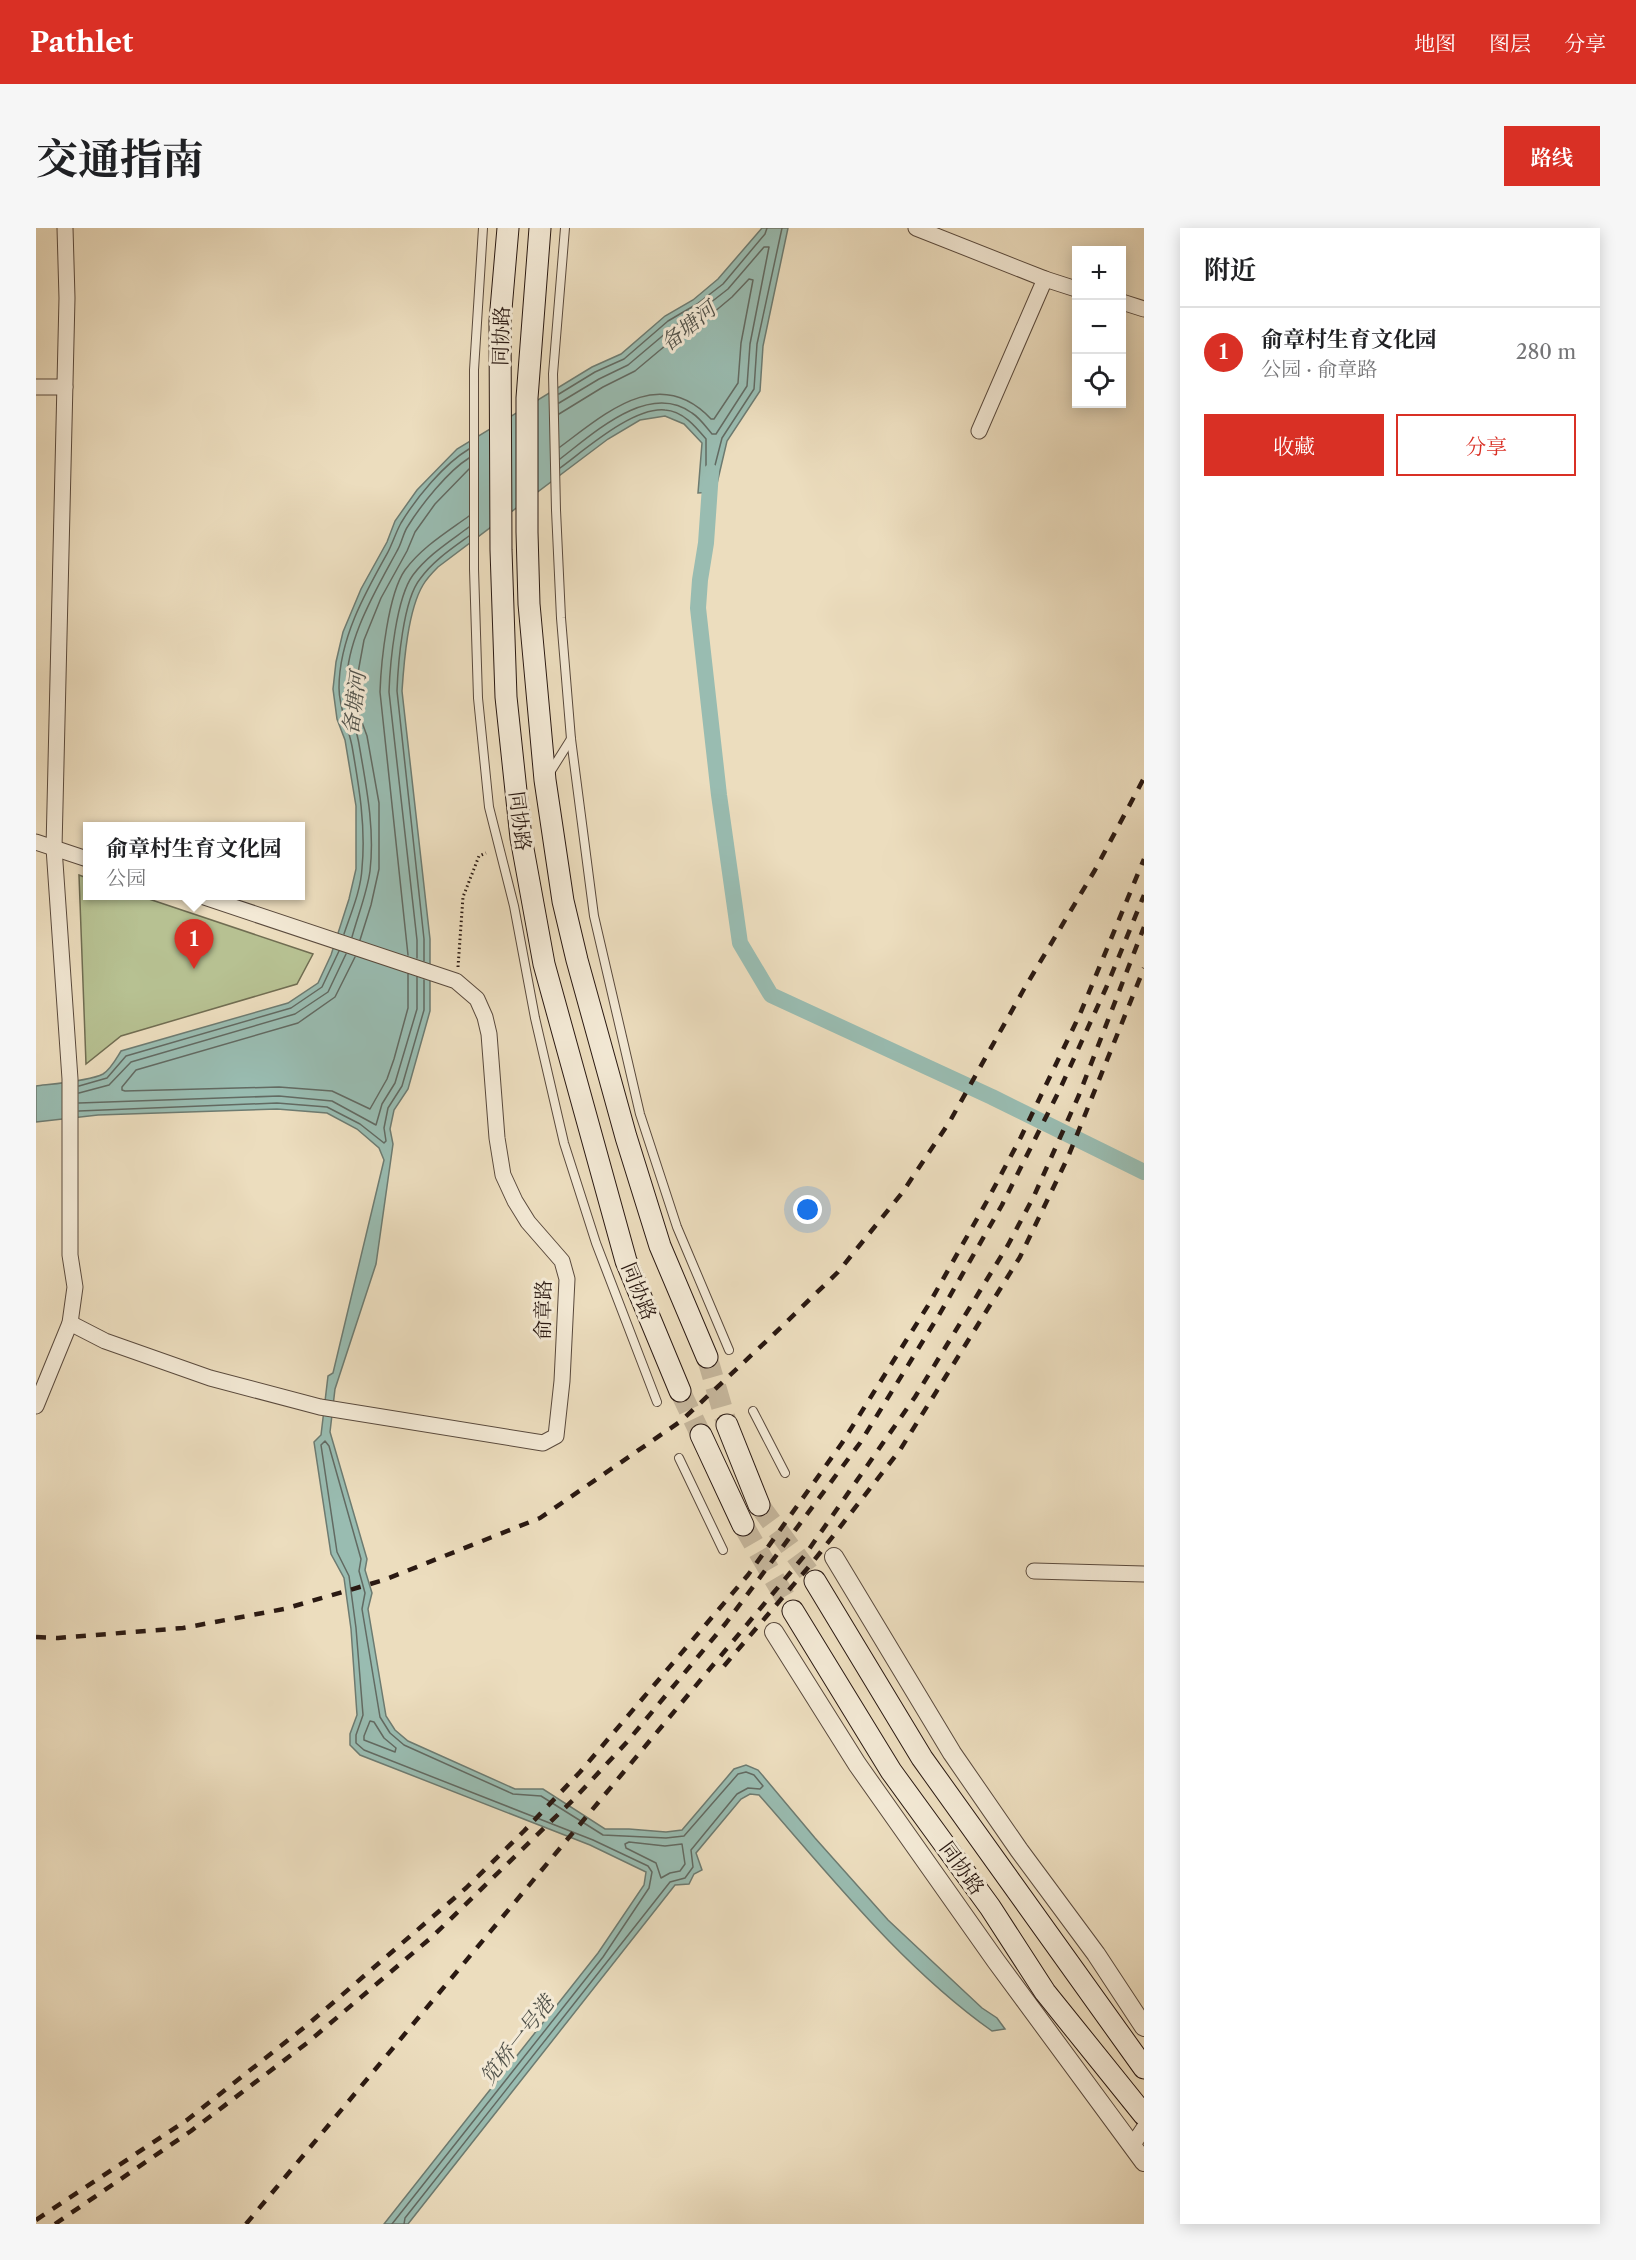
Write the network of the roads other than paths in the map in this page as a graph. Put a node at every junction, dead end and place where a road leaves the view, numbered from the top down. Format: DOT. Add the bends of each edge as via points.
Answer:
graph roads {
  1 [pos="65,228"];
  2 [pos="483,228"];
  3 [pos="508,228"];
  4 [pos="540,228"];
  5 [pos="565,228"];
  6 [pos="916,228"];
  7 [pos="1045,279"];
  8 [pos="1072,287"];
  9 [pos="1126,303"];
  10 [pos="1144,309"];
  11 [pos="36,387"];
  12 [pos="65,387"];
  13 [pos="979,431"];
  14 [pos="571,739"];
  15 [pos="545,780"];
  16 [pos="36,842"];
  17 [pos="54,848"];
  18 [pos="83,858"];
  19 [pos="214,900"];
  20 [pos="70,1323"];
  21 [pos="729,1350"];
  22 [pos="707,1357"];
  23 [pos="680,1391"];
  24 [pos="657,1402"];
  25 [pos="36,1406"];
  26 [pos="753,1411"];
  27 [pos="727,1425"];
  28 [pos="701,1435"];
  29 [pos="679,1458"];
  30 [pos="785,1473"];
  31 [pos="759,1505"];
  32 [pos="743,1526"];
  33 [pos="723,1550"];
  34 [pos="834,1557"];
  35 [pos="1035,1571"];
  36 [pos="1144,1574"];
  37 [pos="815,1581"];
  38 [pos="793,1611"];
  39 [pos="774,1632"];
  40 [pos="1045,1992"];
  41 [pos="1144,2027"];
  42 [pos="1067,2060"];
  43 [pos="1144,2068"];
  44 [pos="1144,2115"];
  45 [pos="1144,2128"];
  46 [pos="1132,2146"];
  47 [pos="1144,2162"];
  1 -- 12 [label="street"];
  2 -- 24 [label="lane" via="474,370 474,569 478,698 489,807 564,1143 596,1243"];
  3 -- 23 [label="main road, 同协路" via="500,321 501,550 506,697 521,838 544,964 626,1261"];
  4 -- 15 [label="main road, 同协路" via="527,398 527,532 529,604"];
  5 -- 14 [label="lane" via="553,374 561,618"];
  6 -- 7 [label="street"];
  7 -- 8 [label="street"];
  7 -- 13 [label="street"];
  9 -- 10 [label="street"];
  11 -- 12 [label="street"];
  12 -- 17 [label="street"];
  14 -- 15 [label="lane"];
  14 -- 21 [label="lane" via="594,916 639,1114 677,1227"];
  15 -- 22 [label="main road, 同协路" via="563,901 623,1126 660,1246"];
  16 -- 17 [label="street"];
  17 -- 18 [label="street"];
  17 -- 20 [label="street" via="72,1136 70,1255 75,1287"];
  19 -- 20 [label="street, 俞章路" via="456,981 477,999 489,1034 503,1175 528,1222 562,1261 567,1279 555,1436 543,1443 320,1407 210,1378 105,1341"];
  20 -- 25 [label="street"];
  26 -- 30 [label="lane"];
  27 -- 31 [label="main road"];
  28 -- 32 [label="main road"];
  29 -- 33 [label="lane"];
  34 -- 41 [label="street" via="952,1753"];
  35 -- 36 [label="street"];
  37 -- 43 [label="main road, 同协路" via="922,1758"];
  38 -- 40 [label="main road, 同协路" via="891,1771 990,1907"];
  39 -- 42 [label="street" via="857,1764"];
  40 -- 42 [label="street"];
  40 -- 44 [label="main road, 同协路"];
  42 -- 46 [label="street"];
  45 -- 46 [label="street"];
  46 -- 47 [label="street"];
}
